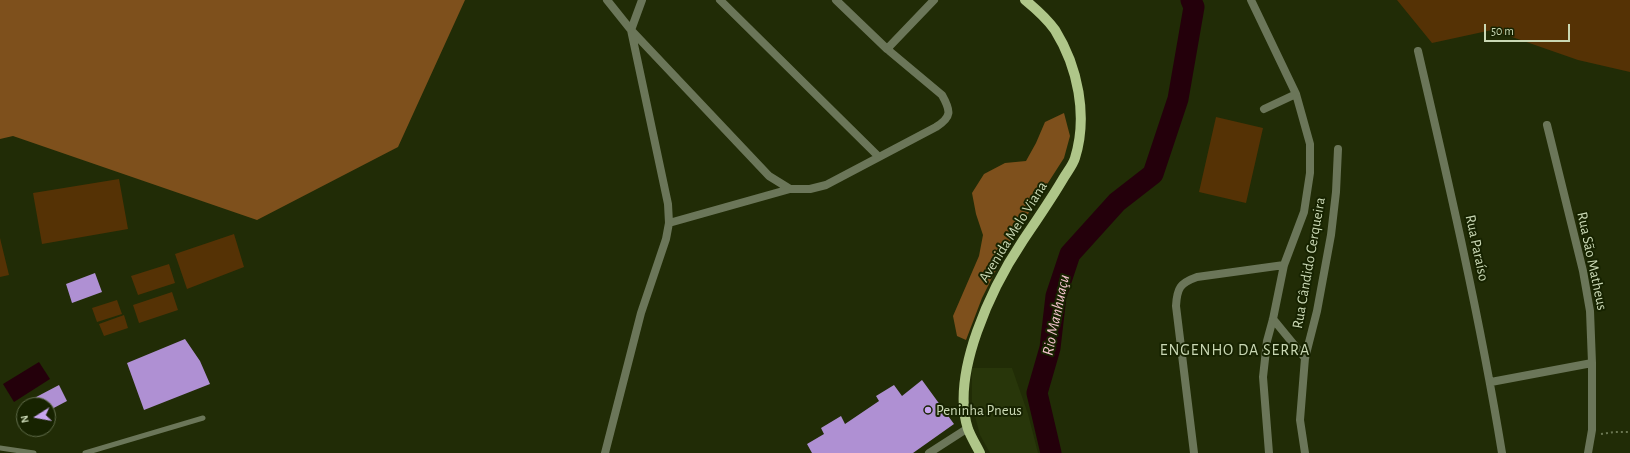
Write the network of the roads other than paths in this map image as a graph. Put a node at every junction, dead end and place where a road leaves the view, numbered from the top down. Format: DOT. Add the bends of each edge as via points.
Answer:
graph roads {
  1 [pos="607,0"];
  2 [pos="642,0"];
  3 [pos="720,0"];
  4 [pos="836,0"];
  5 [pos="934,0"];
  6 [pos="1025,0"];
  7 [pos="1251,0"];
  8 [pos="631,30"];
  9 [pos="887,49"];
  10 [pos="1418,51"];
  11 [pos="1296,94"];
  12 [pos="1264,110"];
  13 [pos="1546,125"];
  14 [pos="1338,149"];
  15 [pos="879,157"];
  16 [pos="790,189"];
  17 [pos="669,223"];
  18 [pos="1284,265"];
  19 [pos="1273,319"];
  20 [pos="1305,358"];
  21 [pos="1592,364"];
  22 [pos="1491,382"];
  23 [pos="203,418"];
  24 [pos="968,428"];
  25 [pos="0,448"];
  26 [pos="34,453"];
  27 [pos="85,453"];
  28 [pos="605,453"];
  29 [pos="929,453"];
  30 [pos="980,453"];
  31 [pos="1194,453"];
  32 [pos="1269,453"];
  33 [pos="1305,453"];
  34 [pos="1502,453"];
  35 [pos="1588,453"];
  1 -- 8 [label="street"];
  2 -- 8 [label="street"];
  3 -- 15 [label="street"];
  4 -- 9 [label="street"];
  5 -- 9 [label="street"];
  6 -- 24 [label="main road, Avenida Melo Viana" via="1054,30 1065,50 1075,75 1081,104 1081,128 1075,159 995,287 968,357 964,387"];
  7 -- 11 [label="street"];
  8 -- 16 [label="street" via="769,176"];
  8 -- 17 [label="street" via="668,204"];
  9 -- 15 [label="street" via="942,95 949,112 946,121"];
  10 -- 22 [label="street, Rua Paraíso" via="1456,214"];
  11 -- 12 [label="street"];
  11 -- 18 [label="street" via="1310,144 1310,174 1304,212"];
  13 -- 21 [label="street, Rua São Matheus" via="1583,271 1590,311"];
  14 -- 20 [label="street, Rua Cândido Cerqueira" via="1331,235 1317,311"];
  15 -- 16 [label="street" via="826,185 810,189"];
  16 -- 17 [label="street"];
  17 -- 28 [label="street" via="641,314"];
  18 -- 19 [label="street"];
  18 -- 31 [label="street" via="1197,277 1185,281 1176,293"];
  19 -- 20 [label="street"];
  19 -- 32 [label="street" via="1267,341 1263,377"];
  20 -- 33 [label="street, Rua Cândido Cerqueira" via="1300,420"];
  21 -- 22 [label="street"];
  21 -- 35 [label="street, Rua São Matheus" via="1591,436"];
  22 -- 34 [label="street, Rua Paraíso"];
  23 -- 27 [label="lane"];
  24 -- 29 [label="street"];
  24 -- 30 [label="main road, Avenida Melo Viana"];
  25 -- 26 [label="lane"];
}
